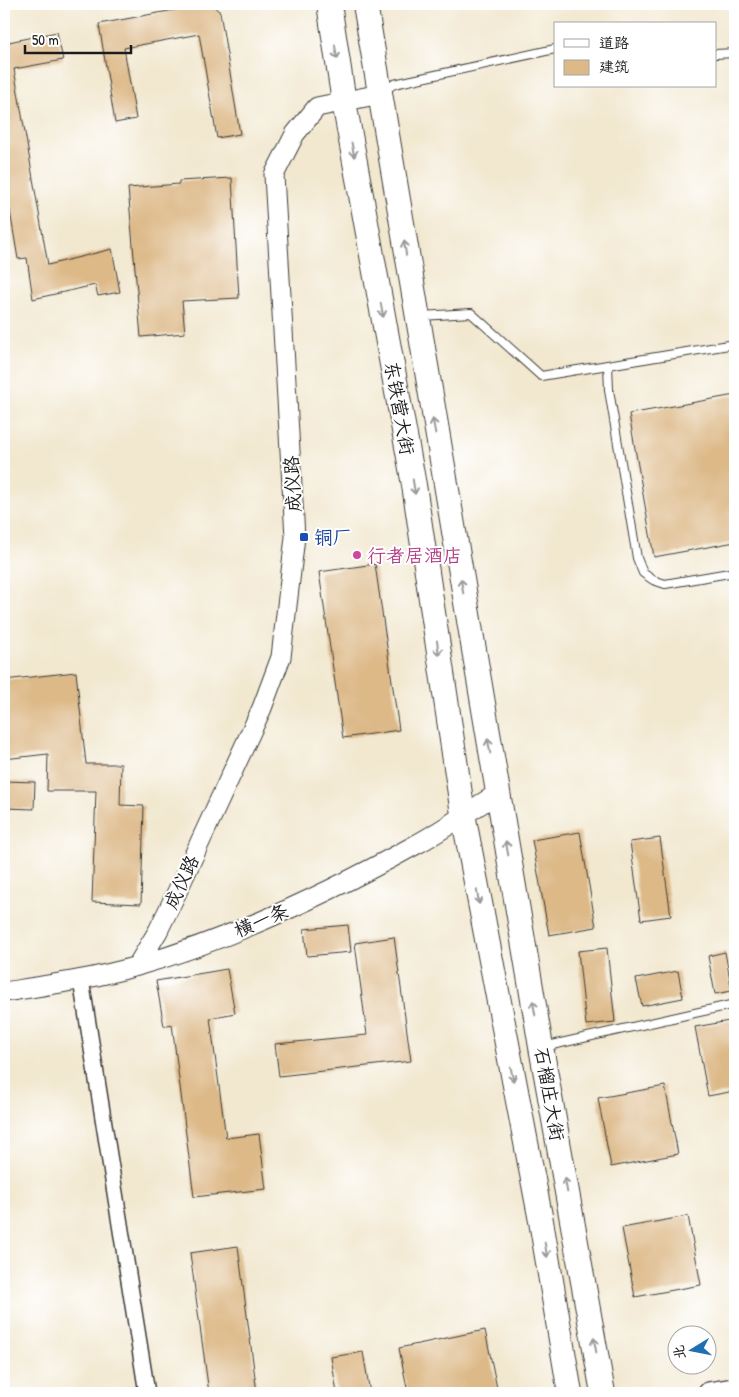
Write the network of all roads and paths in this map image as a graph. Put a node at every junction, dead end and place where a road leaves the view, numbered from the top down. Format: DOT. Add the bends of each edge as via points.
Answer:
graph roads {
  1 [pos="328,4"];
  2 [pos="364,4"];
  3 [pos="554,48"];
  4 [pos="735,53"];
  5 [pos="716,54"];
  6 [pos="380,94"];
  7 [pos="344,102"];
  8 [pos="416,317"];
  9 [pos="735,344"];
  10 [pos="608,365"];
  11 [pos="735,572"];
  12 [pos="497,794"];
  13 [pos="463,814"];
  14 [pos="138,966"];
  15 [pos="80,980"];
  16 [pos="4,992"];
  17 [pos="735,1004"];
  18 [pos="541,1047"];
  19 [pos="735,1389"];
  20 [pos="147,1393"];
  21 [pos="570,1393"];
  22 [pos="604,1393"];
  23 [pos="708,1393"];
  1 -- 7 [label="main road, 东铁营大街, one-way"];
  2 -- 6 [label="main road, 东铁营大街"];
  3 -- 6 [label="lane" via="394,84"];
  4 -- 5 [label="lane"];
  6 -- 7 [label="street, 成仪路"];
  8 -- 6 [label="main road, 东铁营大街, one-way"];
  7 -- 13 [label="main road, 东铁营大街, one-way" via="414,485"];
  7 -- 14 [label="street, 成仪路" via="317,107 305,119 274,175 295,537 281,657 262,708 176,894"];
  8 -- 10 [label="lane" via="472,313 541,376"];
  12 -- 8 [label="main road, 东铁营大街, one-way"];
  9 -- 10 [label="lane"];
  10 -- 11 [label="lane" via="609,390 637,558 643,573 665,584"];
  12 -- 13 [label="street, 横一条"];
  18 -- 12 [label="main road, 石榴庄大街, one-way"];
  13 -- 14 [label="street, 横一条" via="412,847 311,899"];
  13 -- 21 [label="main road, 石榴庄大街, one-way" via="541,1221"];
  14 -- 15 [label="street, 横一条"];
  15 -- 16 [label="street, 横一条"];
  15 -- 20 [label="street"];
  17 -- 18 [label="lane"];
  22 -- 18 [label="main road, 石榴庄大街, one-way"];
  19 -- 23 [label="main road"];
}
